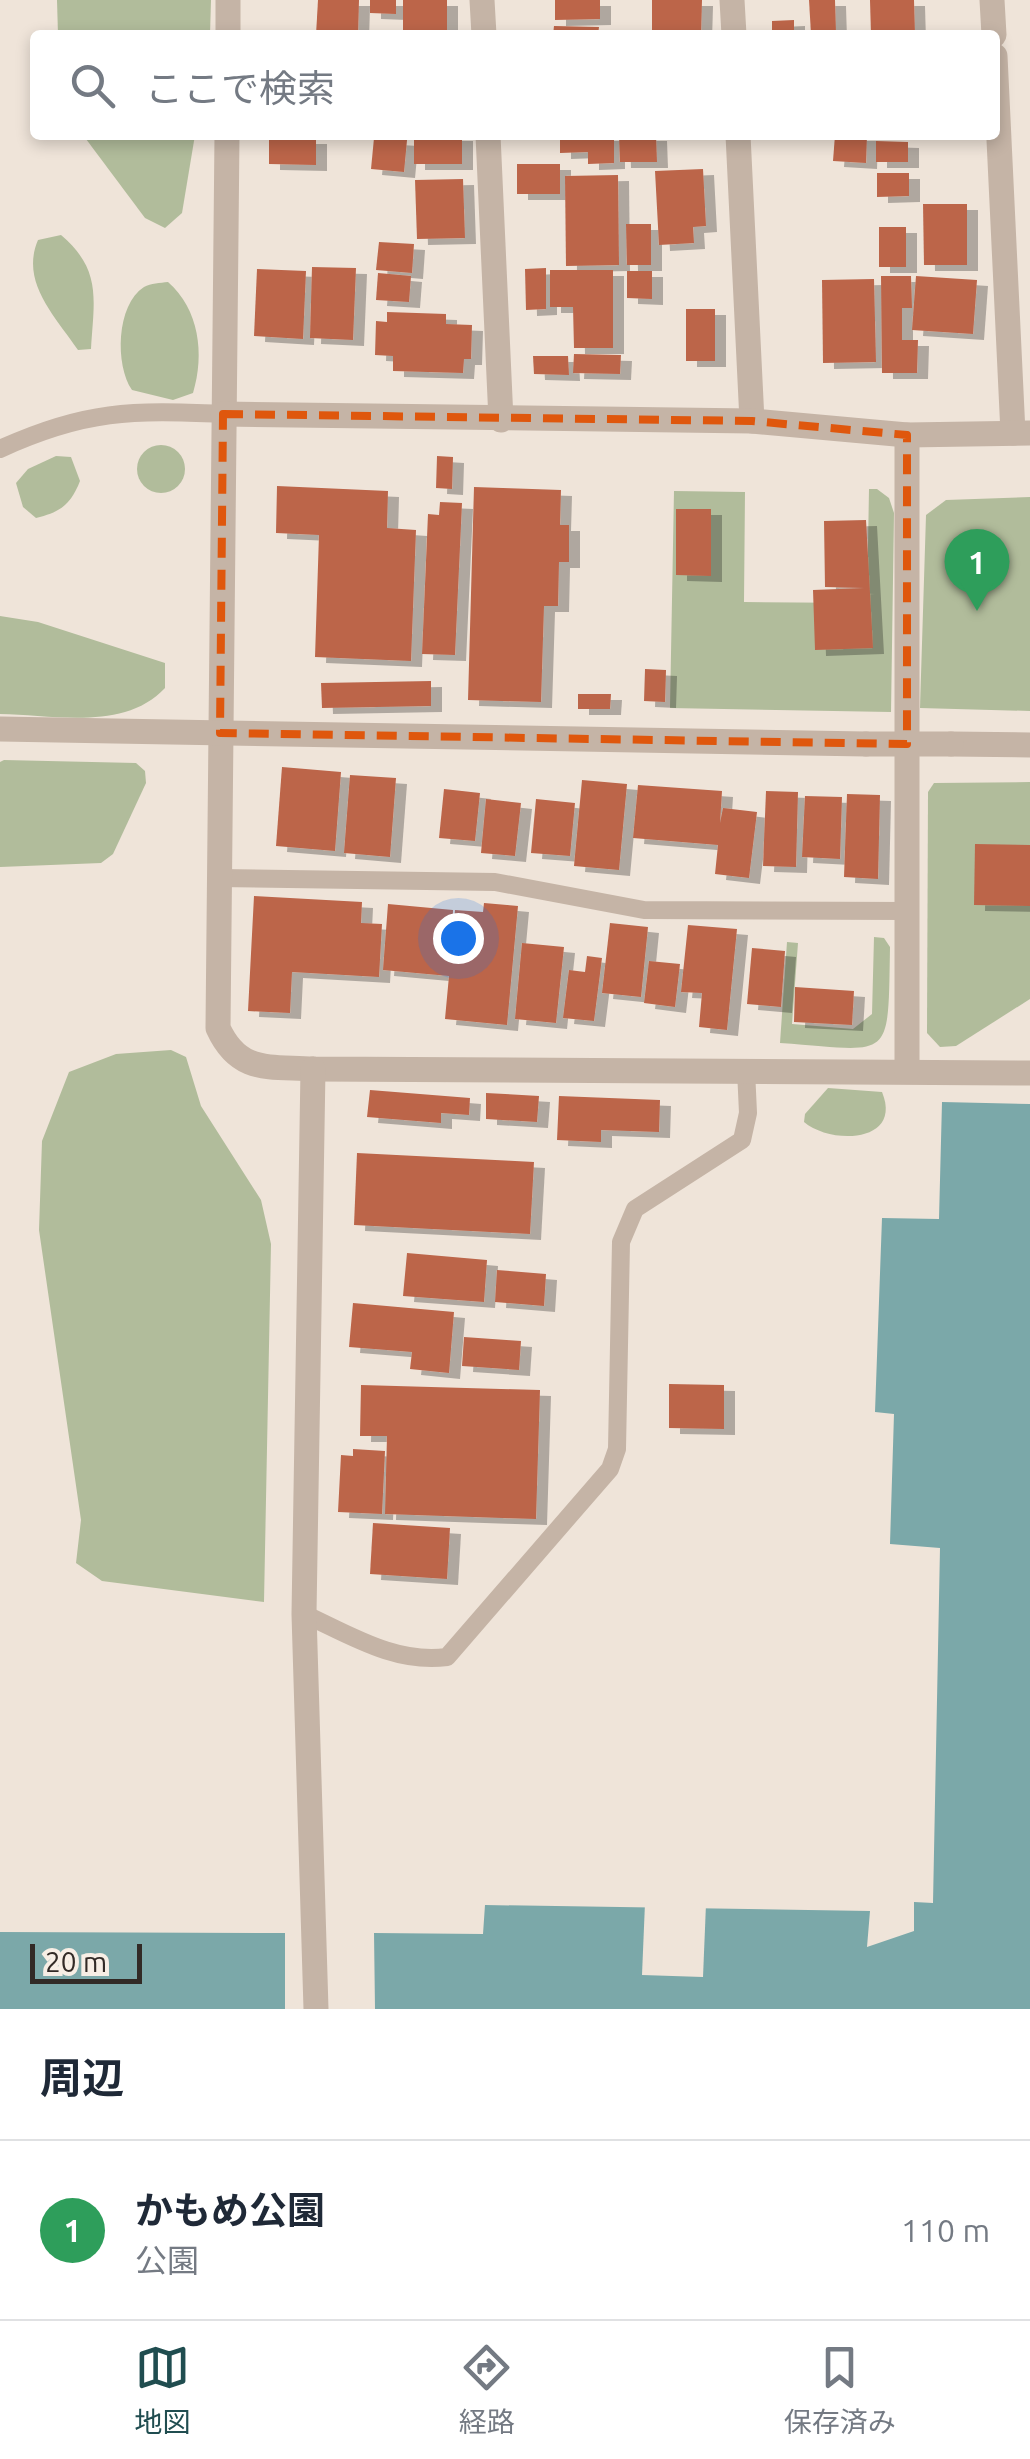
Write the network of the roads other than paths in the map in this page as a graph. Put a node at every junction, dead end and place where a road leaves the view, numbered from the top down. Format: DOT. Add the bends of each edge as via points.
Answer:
graph roads {
  1 [pos="228,0"];
  2 [pos="482,0"];
  3 [pos="732,0"];
  4 [pos="992,0"];
  5 [pos="228,30"];
  6 [pos="484,30"];
  7 [pos="734,30"];
  8 [pos="994,30"];
  9 [pos="1000,126"];
  10 [pos="226,140"];
  11 [pos="488,140"];
  12 [pos="738,140"];
  13 [pos="223,414"];
  14 [pos="501,420"];
  15 [pos="752,421"];
  16 [pos="1022,433"];
  17 [pos="907,435"];
  18 [pos="0,449"];
  19 [pos="0,729"];
  20 [pos="220,733"];
  21 [pos="1030,745"];
  22 [pos="218,878"];
  23 [pos="907,911"];
  24 [pos="314,1069"];
  25 [pos="746,1070"];
  26 [pos="907,1071"];
  27 [pos="1030,1073"];
  28 [pos="304,1614"];
  29 [pos="316,2009"];
  1 -- 5 [label="street"];
  2 -- 6 [label="street"];
  3 -- 7 [label="street"];
  4 -- 8 [label="street"];
  9 -- 16 [label="street"];
  10 -- 13 [label="street"];
  11 -- 14 [label="street"];
  12 -- 15 [label="street"];
  13 -- 14 [label="street"];
  13 -- 18 [label="lane" via="129,410 47,428"];
  13 -- 20 [label="street"];
  14 -- 15 [label="street"];
  15 -- 17 [label="street"];
  16 -- 17 [label="street"];
  17 -- 23 [label="street"];
  19 -- 20 [label="street"];
  20 -- 21 [label="street, bridge"];
  20 -- 22 [label="street"];
  22 -- 23 [label="lane" via="495,882 644,910"];
  22 -- 24 [label="street" via="218,1028 228,1049 249,1064"];
  23 -- 26 [label="street"];
  24 -- 25 [label="street"];
  24 -- 28 [label="street"];
  25 -- 26 [label="street"];
  25 -- 28 [label="lane" via="742,1140 635,1209 621,1242 618,1449 610,1468 447,1657 421,1660 390,1652"];
  26 -- 27 [label="street"];
  28 -- 29 [label="street"];
}
